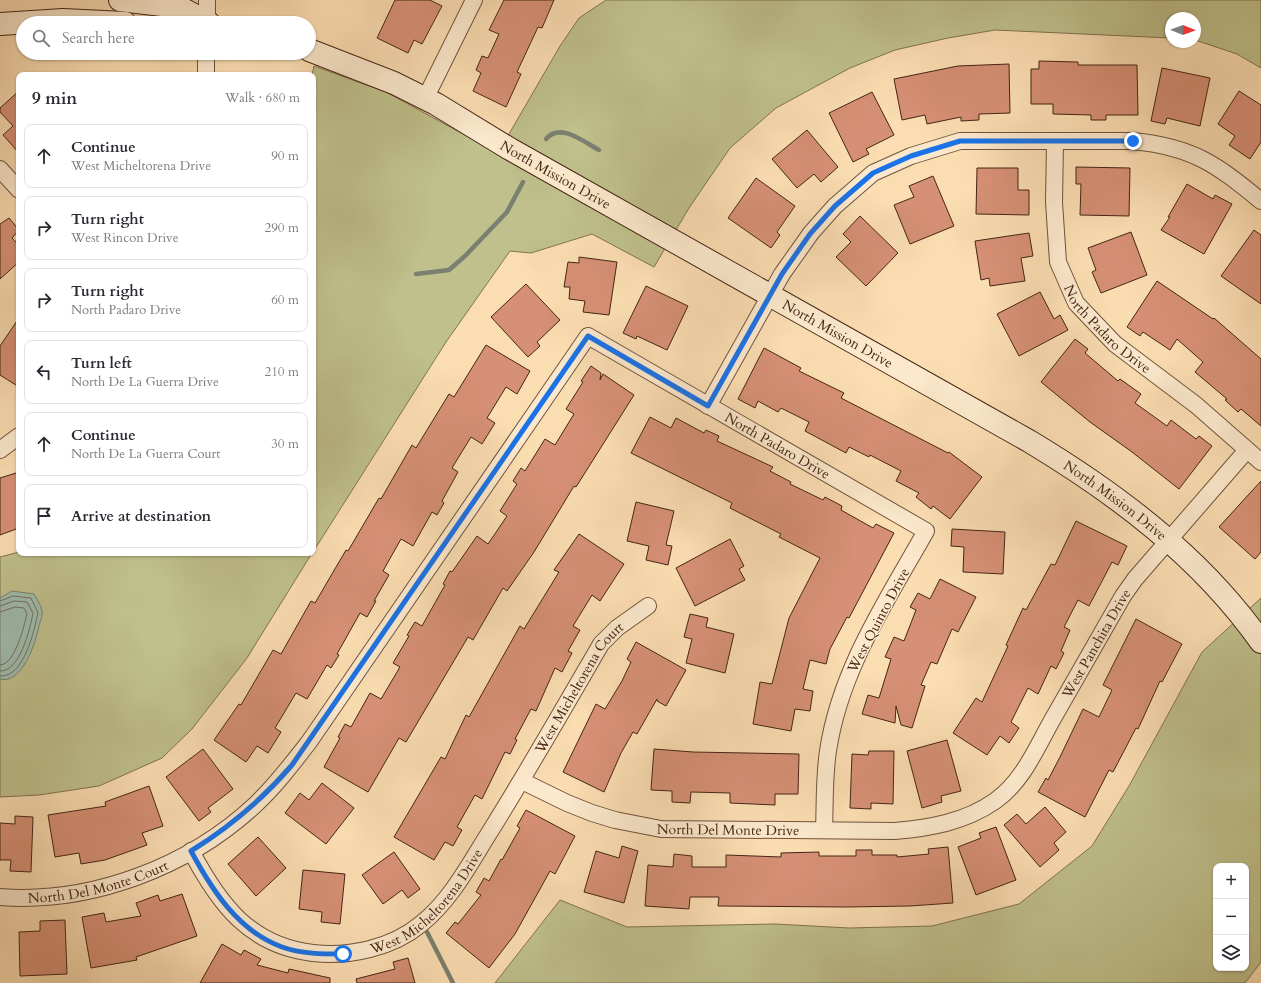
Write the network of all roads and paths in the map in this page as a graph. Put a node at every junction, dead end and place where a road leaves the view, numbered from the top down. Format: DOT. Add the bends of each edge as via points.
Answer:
graph roads {
  1 [pos="120,0"];
  2 [pos="207,0"];
  3 [pos="474,0"];
  4 [pos="193,16"];
  5 [pos="206,16"];
  6 [pos="16,23"];
  7 [pos="0,24"];
  8 [pos="316,53"];
  9 [pos="206,60"];
  10 [pos="206,72"];
  11 [pos="425,98"];
  12 [pos="1055,142"];
  13 [pos="0,169"];
  14 [pos="16,187"];
  15 [pos="1261,201"];
  16 [pos="770,295"];
  17 [pos="588,336"];
  18 [pos="708,406"];
  19 [pos="16,438"];
  20 [pos="0,450"];
  21 [pos="1247,450"];
  22 [pos="1261,462"];
  23 [pos="926,531"];
  24 [pos="1168,539"];
  25 [pos="648,606"];
  26 [pos="1261,642"];
  27 [pos="522,781"];
  28 [pos="943,824"];
  29 [pos="824,830"];
  30 [pos="191,851"];
  31 [pos="0,897"];
  1 -- 4 [label="street" via="179,8"];
  2 -- 5 [label="street"];
  3 -- 11 [label="street"];
  6 -- 7 [label="street"];
  8 -- 11 [label="street, North Mission Drive"];
  9 -- 10 [label="street"];
  11 -- 16 [label="street, North Mission Drive"];
  12 -- 15 [label="street" via="1133,141 1188,151 1228,175"];
  12 -- 16 [label="street" via="960,141 911,156 873,173 835,206 810,234"];
  12 -- 21 [label="street, North Padaro Drive" via="1054,202 1058,262 1076,303 1115,344 1196,405"];
  13 -- 14 [label="street"];
  16 -- 18 [label="street"];
  16 -- 24 [label="street, North Mission Drive" via="1080,472 1119,499"];
  17 -- 18 [label="street, North Padaro Drive"];
  17 -- 30 [label="street, North Del Monte Court" via="292,765 249,810 220,833"];
  18 -- 23 [label="street, North Padaro Drive"];
  19 -- 20 [label="street"];
  21 -- 22 [label="street, North Padaro Drive"];
  21 -- 24 [label="street, West Panchita Drive"];
  23 -- 29 [label="street, West Quinto Drive" via="862,644 842,692 827,753"];
  24 -- 26 [label="street, North Mission Drive" via="1229,600"];
  24 -- 28 [label="street, West Panchita Drive" via="1124,596 1034,755 1010,787 973,815"];
  25 -- 27 [label="street, West Micheltorena Court" via="617,628 601,644"];
  27 -- 29 [label="street, North Del Monte Drive" via="592,813 661,829"];
  27 -- 30 [label="street, West Micheltorena Drive" via="455,888 438,908 421,924 401,937 365,950 343,954 302,952 262,938 219,898"];
  28 -- 29 [label="street, North Del Monte Drive" via="895,831"];
  30 -- 31 [label="street, North Del Monte Court" via="128,880 106,887 52,896"];
}
